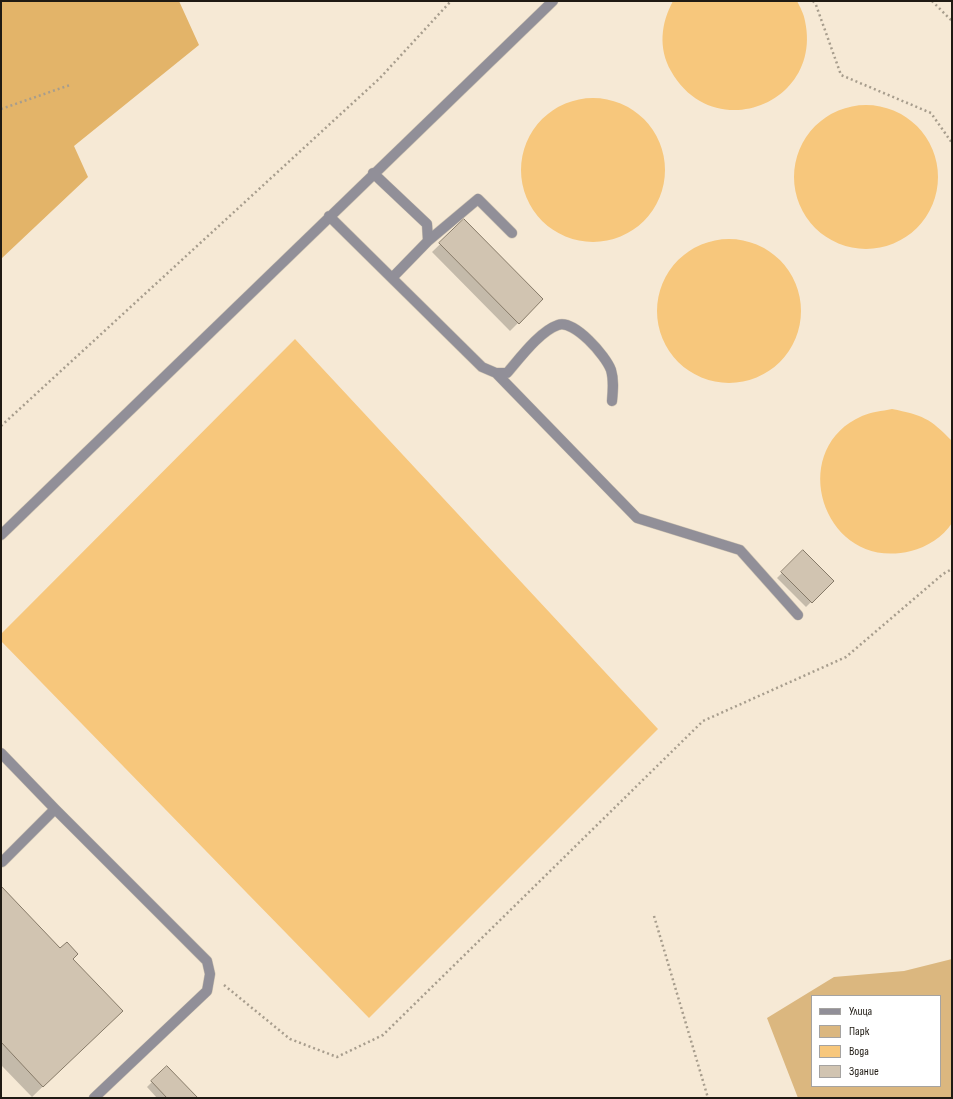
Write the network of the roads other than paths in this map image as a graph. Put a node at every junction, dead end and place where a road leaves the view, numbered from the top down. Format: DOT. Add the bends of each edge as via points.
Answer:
graph roads {
  1 [pos="552,1"];
  2 [pos="373,173"];
  3 [pos="329,216"];
  4 [pos="512,233"];
  5 [pos="428,242"];
  6 [pos="392,278"];
  7 [pos="496,373"];
  8 [pos="612,401"];
  9 [pos="1,535"];
  10 [pos="798,615"];
  11 [pos="1,753"];
  12 [pos="55,810"];
  13 [pos="2,862"];
  14 [pos="94,1098"];
  1 -- 2 [label="lane"];
  2 -- 3 [label="lane"];
  2 -- 5 [label="lane" via="427,224"];
  3 -- 6 [label="lane"];
  3 -- 9 [label="lane"];
  4 -- 5 [label="lane" via="478,198"];
  5 -- 6 [label="lane"];
  6 -- 7 [label="lane" via="482,367"];
  7 -- 8 [label="lane" via="507,373 545,332 559,324 570,325 600,352 610,370"];
  7 -- 10 [label="lane" via="637,518 740,550"];
  11 -- 12 [label="lane"];
  12 -- 13 [label="lane"];
  12 -- 14 [label="lane" via="207,962 210,974 207,991"];
}
